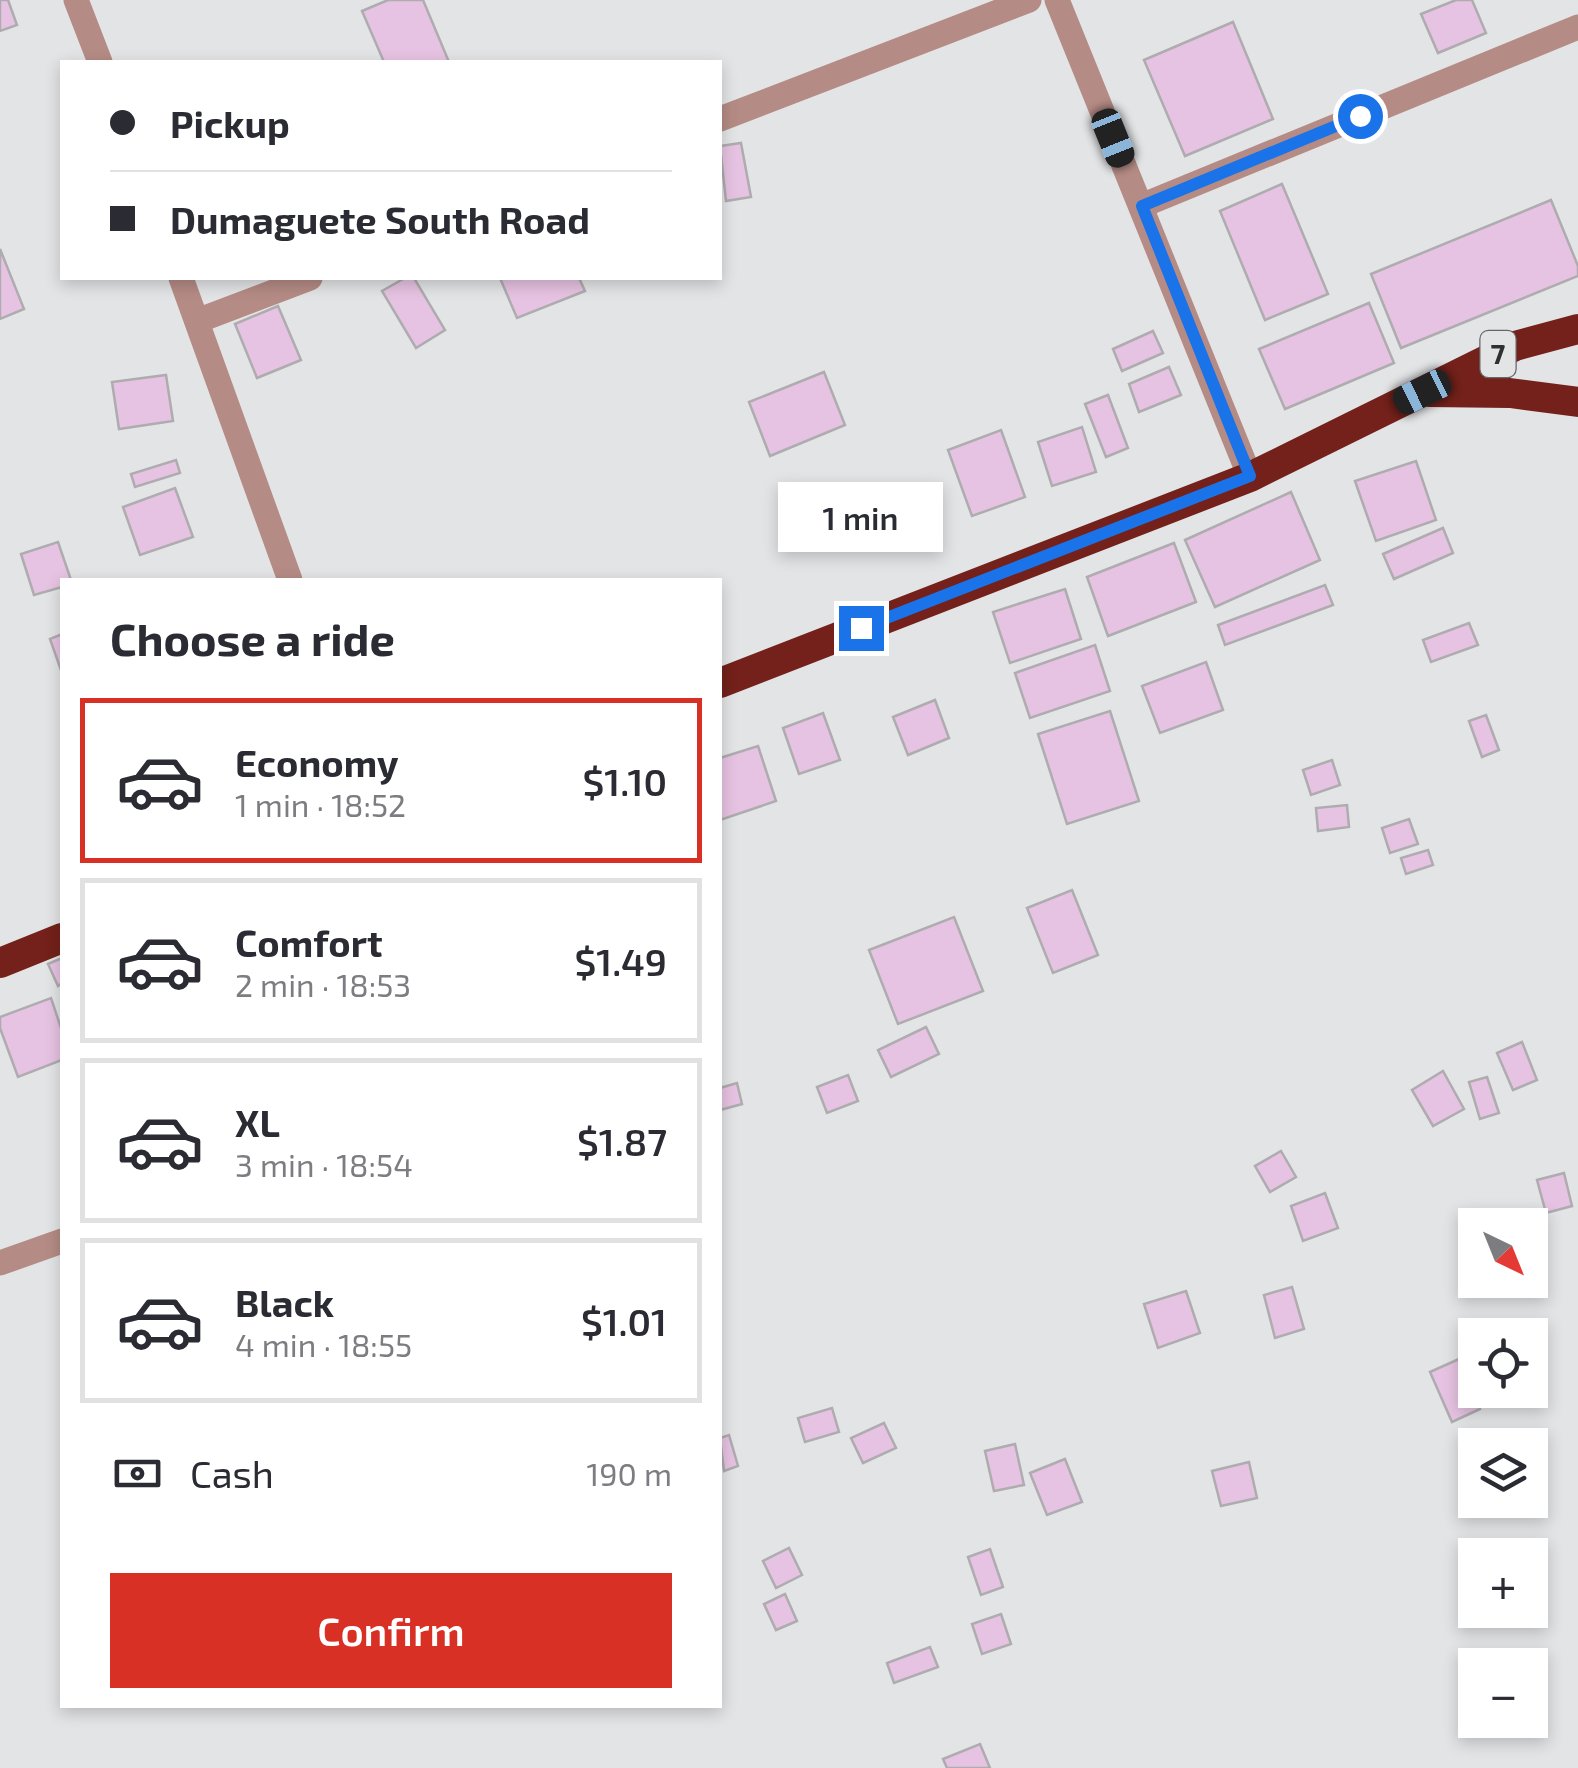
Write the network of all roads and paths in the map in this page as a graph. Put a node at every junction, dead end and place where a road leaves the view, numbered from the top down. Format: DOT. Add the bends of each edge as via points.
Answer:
graph roads {
  1 [pos="76,0"];
  2 [pos="1029,0"];
  3 [pos="1057,0"];
  4 [pos="1578,27"];
  5 [pos="99,60"];
  6 [pos="722,118"];
  7 [pos="1142,206"];
  8 [pos="182,280"];
  9 [pos="305,280"];
  10 [pos="197,321"];
  11 [pos="1578,329"];
  12 [pos="1422,392"];
  13 [pos="1578,402"];
  14 [pos="1250,476"];
  15 [pos="289,578"];
  16 [pos="722,682"];
  17 [pos="60,939"];
  18 [pos="0,962"];
  19 [pos="60,1242"];
  20 [pos="0,1263"];
  1 -- 5 [label="street"];
  2 -- 6 [label="street"];
  3 -- 7 [label="street"];
  4 -- 7 [label="street"];
  7 -- 14 [label="street"];
  8 -- 10 [label="street"];
  9 -- 10 [label="street"];
  10 -- 15 [label="street"];
  11 -- 12 [label="highway, 7" via="1515,346"];
  12 -- 13 [label="highway, 7"];
  12 -- 14 [label="highway, 7"];
  14 -- 16 [label="highway, 7"];
  17 -- 18 [label="highway"];
  19 -- 20 [label="street"];
}
